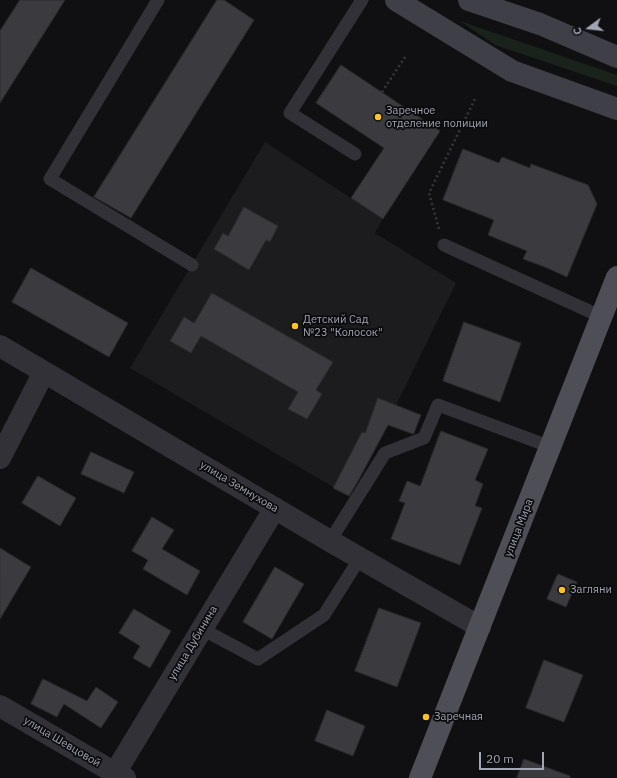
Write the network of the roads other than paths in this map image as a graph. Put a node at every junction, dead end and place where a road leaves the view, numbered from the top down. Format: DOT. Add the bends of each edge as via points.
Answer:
graph roads {
  1 [pos="158,0"];
  2 [pos="362,0"];
  3 [pos="396,0"];
  4 [pos="470,0"];
  5 [pos="617,57"];
  6 [pos="617,109"];
  7 [pos="355,154"];
  8 [pos="444,245"];
  9 [pos="192,265"];
  10 [pos="617,277"];
  11 [pos="602,317"];
  12 [pos="0,346"];
  13 [pos="44,372"];
  14 [pos="551,447"];
  15 [pos="0,458"];
  16 [pos="275,508"];
  17 [pos="330,541"];
  18 [pos="360,558"];
  19 [pos="480,627"];
  20 [pos="202,629"];
  21 [pos="0,706"];
  22 [pos="117,776"];
  23 [pos="420,778"];
  1 -- 9 [label="lane" via="50,179"];
  2 -- 7 [label="lane" via="290,113"];
  3 -- 6 [label="main road" via="512,71"];
  4 -- 5 [label="main road" via="540,24"];
  8 -- 11 [label="lane"];
  10 -- 11 [label="main road, улица Мира"];
  11 -- 14 [label="main road, улица Мира"];
  12 -- 13 [label="street, улица Земнухова"];
  13 -- 15 [label="street"];
  13 -- 16 [label="street, улица Земнухова"];
  14 -- 17 [label="lane" via="438,405 424,438 385,453"];
  14 -- 19 [label="main road, улица Мира"];
  16 -- 17 [label="street, улица Земнухова"];
  16 -- 20 [label="street, улица Дубинина"];
  17 -- 18 [label="street, улица Земнухова"];
  18 -- 19 [label="street, улица Земнухова"];
  18 -- 20 [label="lane" via="324,615 258,659"];
  19 -- 23 [label="main road, улица Мира"];
  20 -- 22 [label="street, улица Дубинина"];
  21 -- 22 [label="street, улица Шевцовой"];
}
